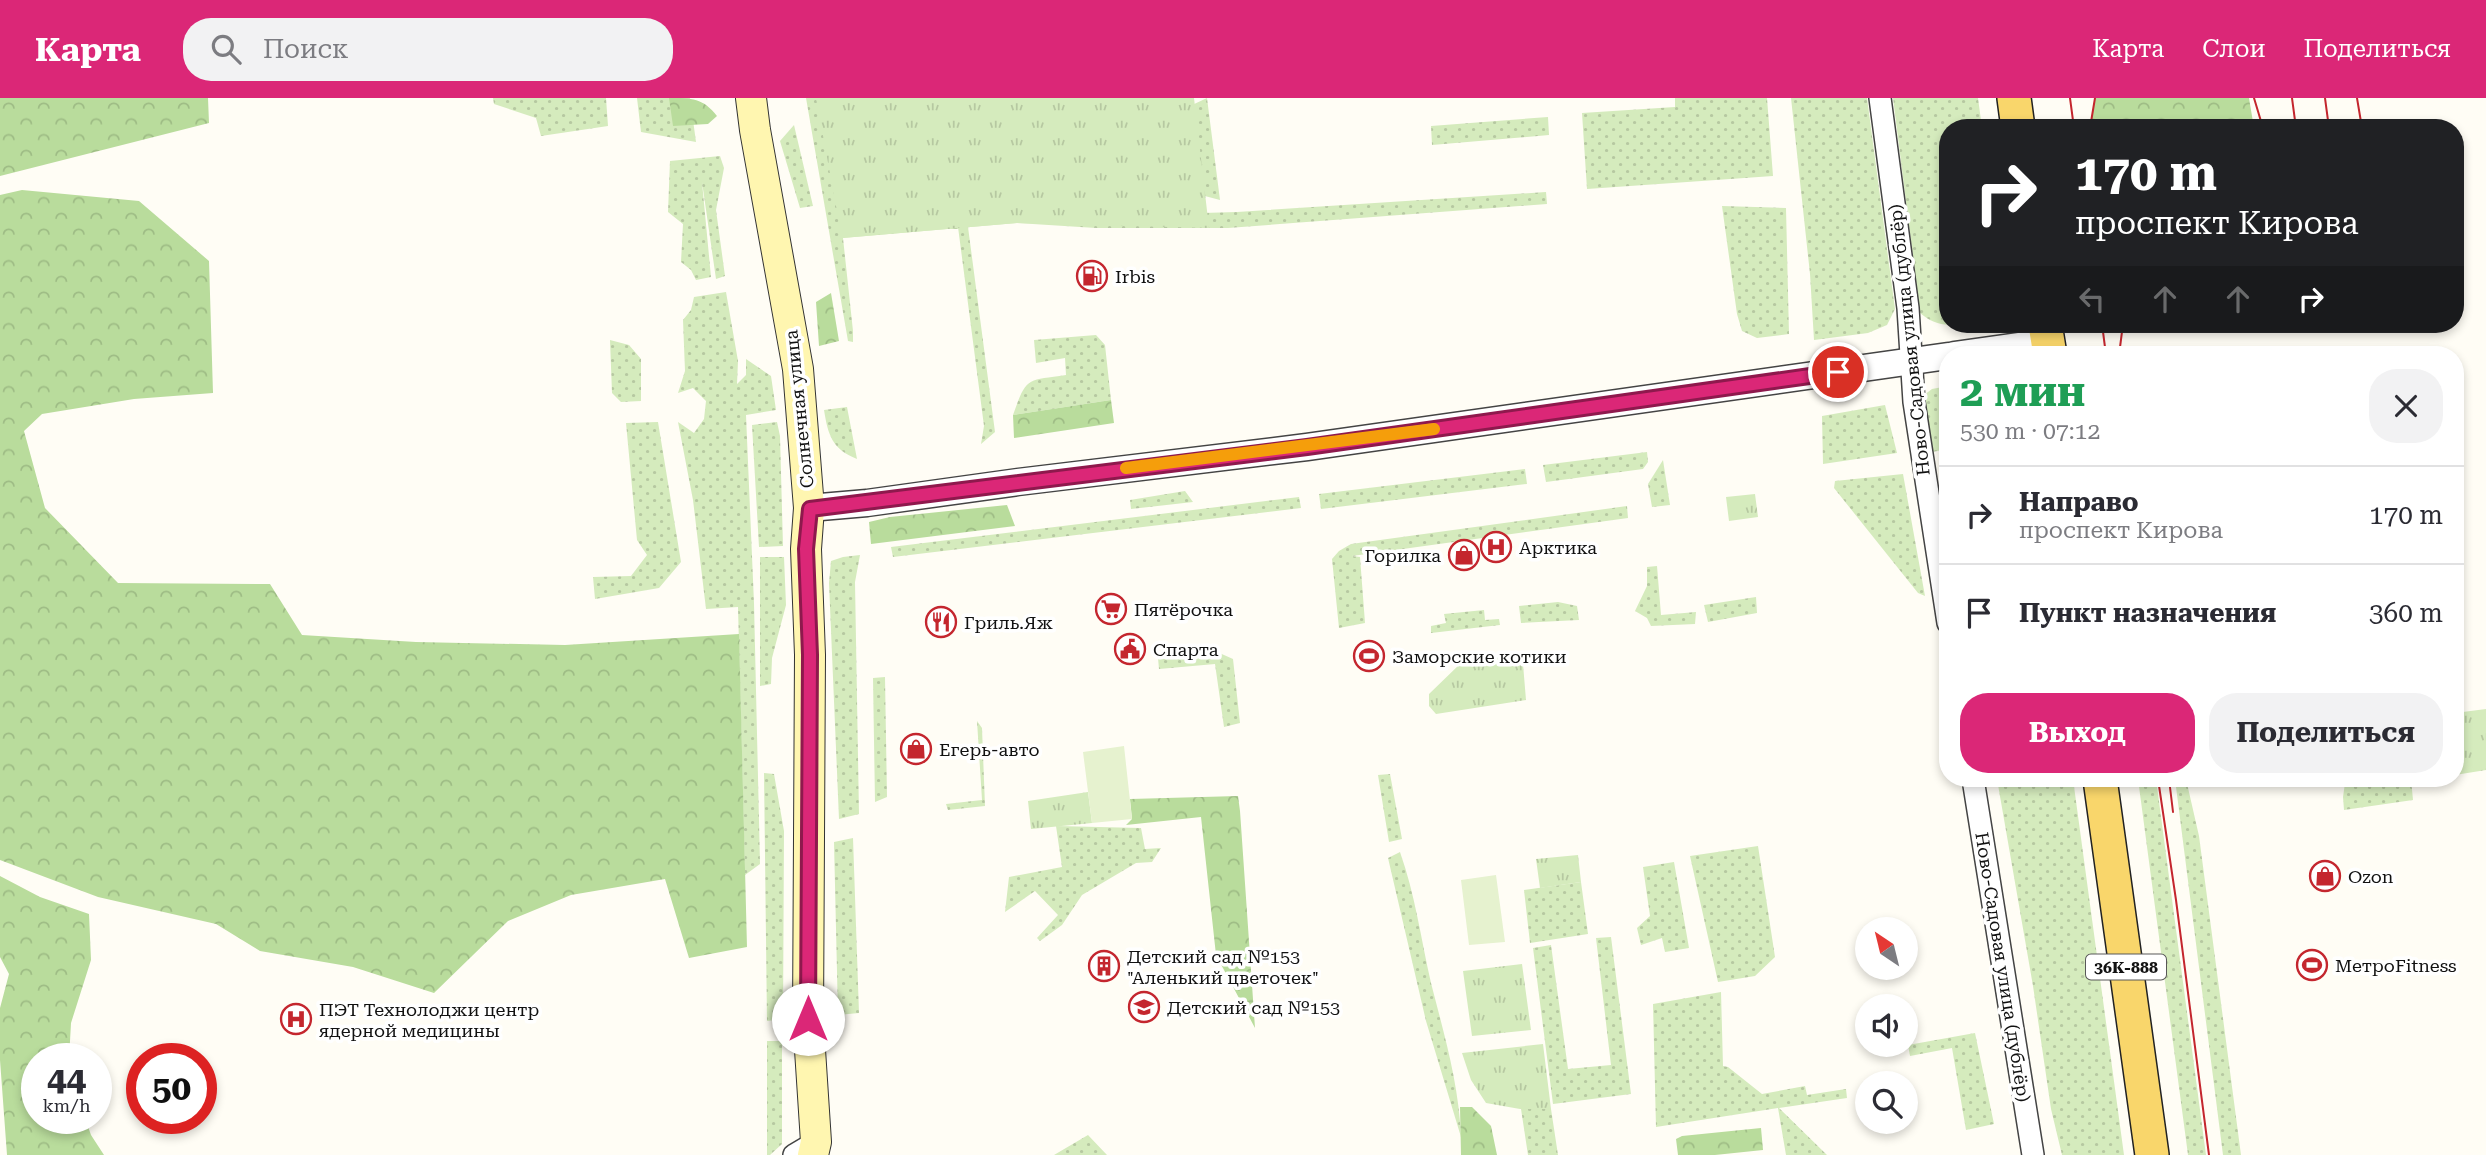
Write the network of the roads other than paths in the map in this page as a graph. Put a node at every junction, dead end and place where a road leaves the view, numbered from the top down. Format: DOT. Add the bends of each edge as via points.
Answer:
graph roads {
  1 [pos="751,98"];
  2 [pos="1880,98"];
  3 [pos="2014,98"];
  4 [pos="2017,119"];
  5 [pos="2047,340"];
  6 [pos="2010,346"];
  7 [pos="1939,357"];
  8 [pos="1913,361"];
  9 [pos="810,509"];
  10 [pos="1939,564"];
  11 [pos="1974,787"];
  12 [pos="2101,787"];
  13 [pos="812,1152"];
  14 [pos="2033,1155"];
  15 [pos="2152,1155"];
  1 -- 9 [label="main road, Солнечная улица" via="798,369"];
  2 -- 8 [label="street, Ново-Садовая улица (дублёр)"];
  3 -- 4 [label="main road"];
  5 -- 6 [label="street"];
  7 -- 8 [label="street"];
  8 -- 9 [label="street" via="1307,447"];
  8 -- 10 [label="street, Ново-Садовая улица (дублёр)" via="1916,415"];
  9 -- 13 [label="main road, Солнечная улица" via="806,549"];
  11 -- 14 [label="street, Ново-Садовая улица (дублёр)"];
  12 -- 15 [label="main road, 36К-888"];
}
